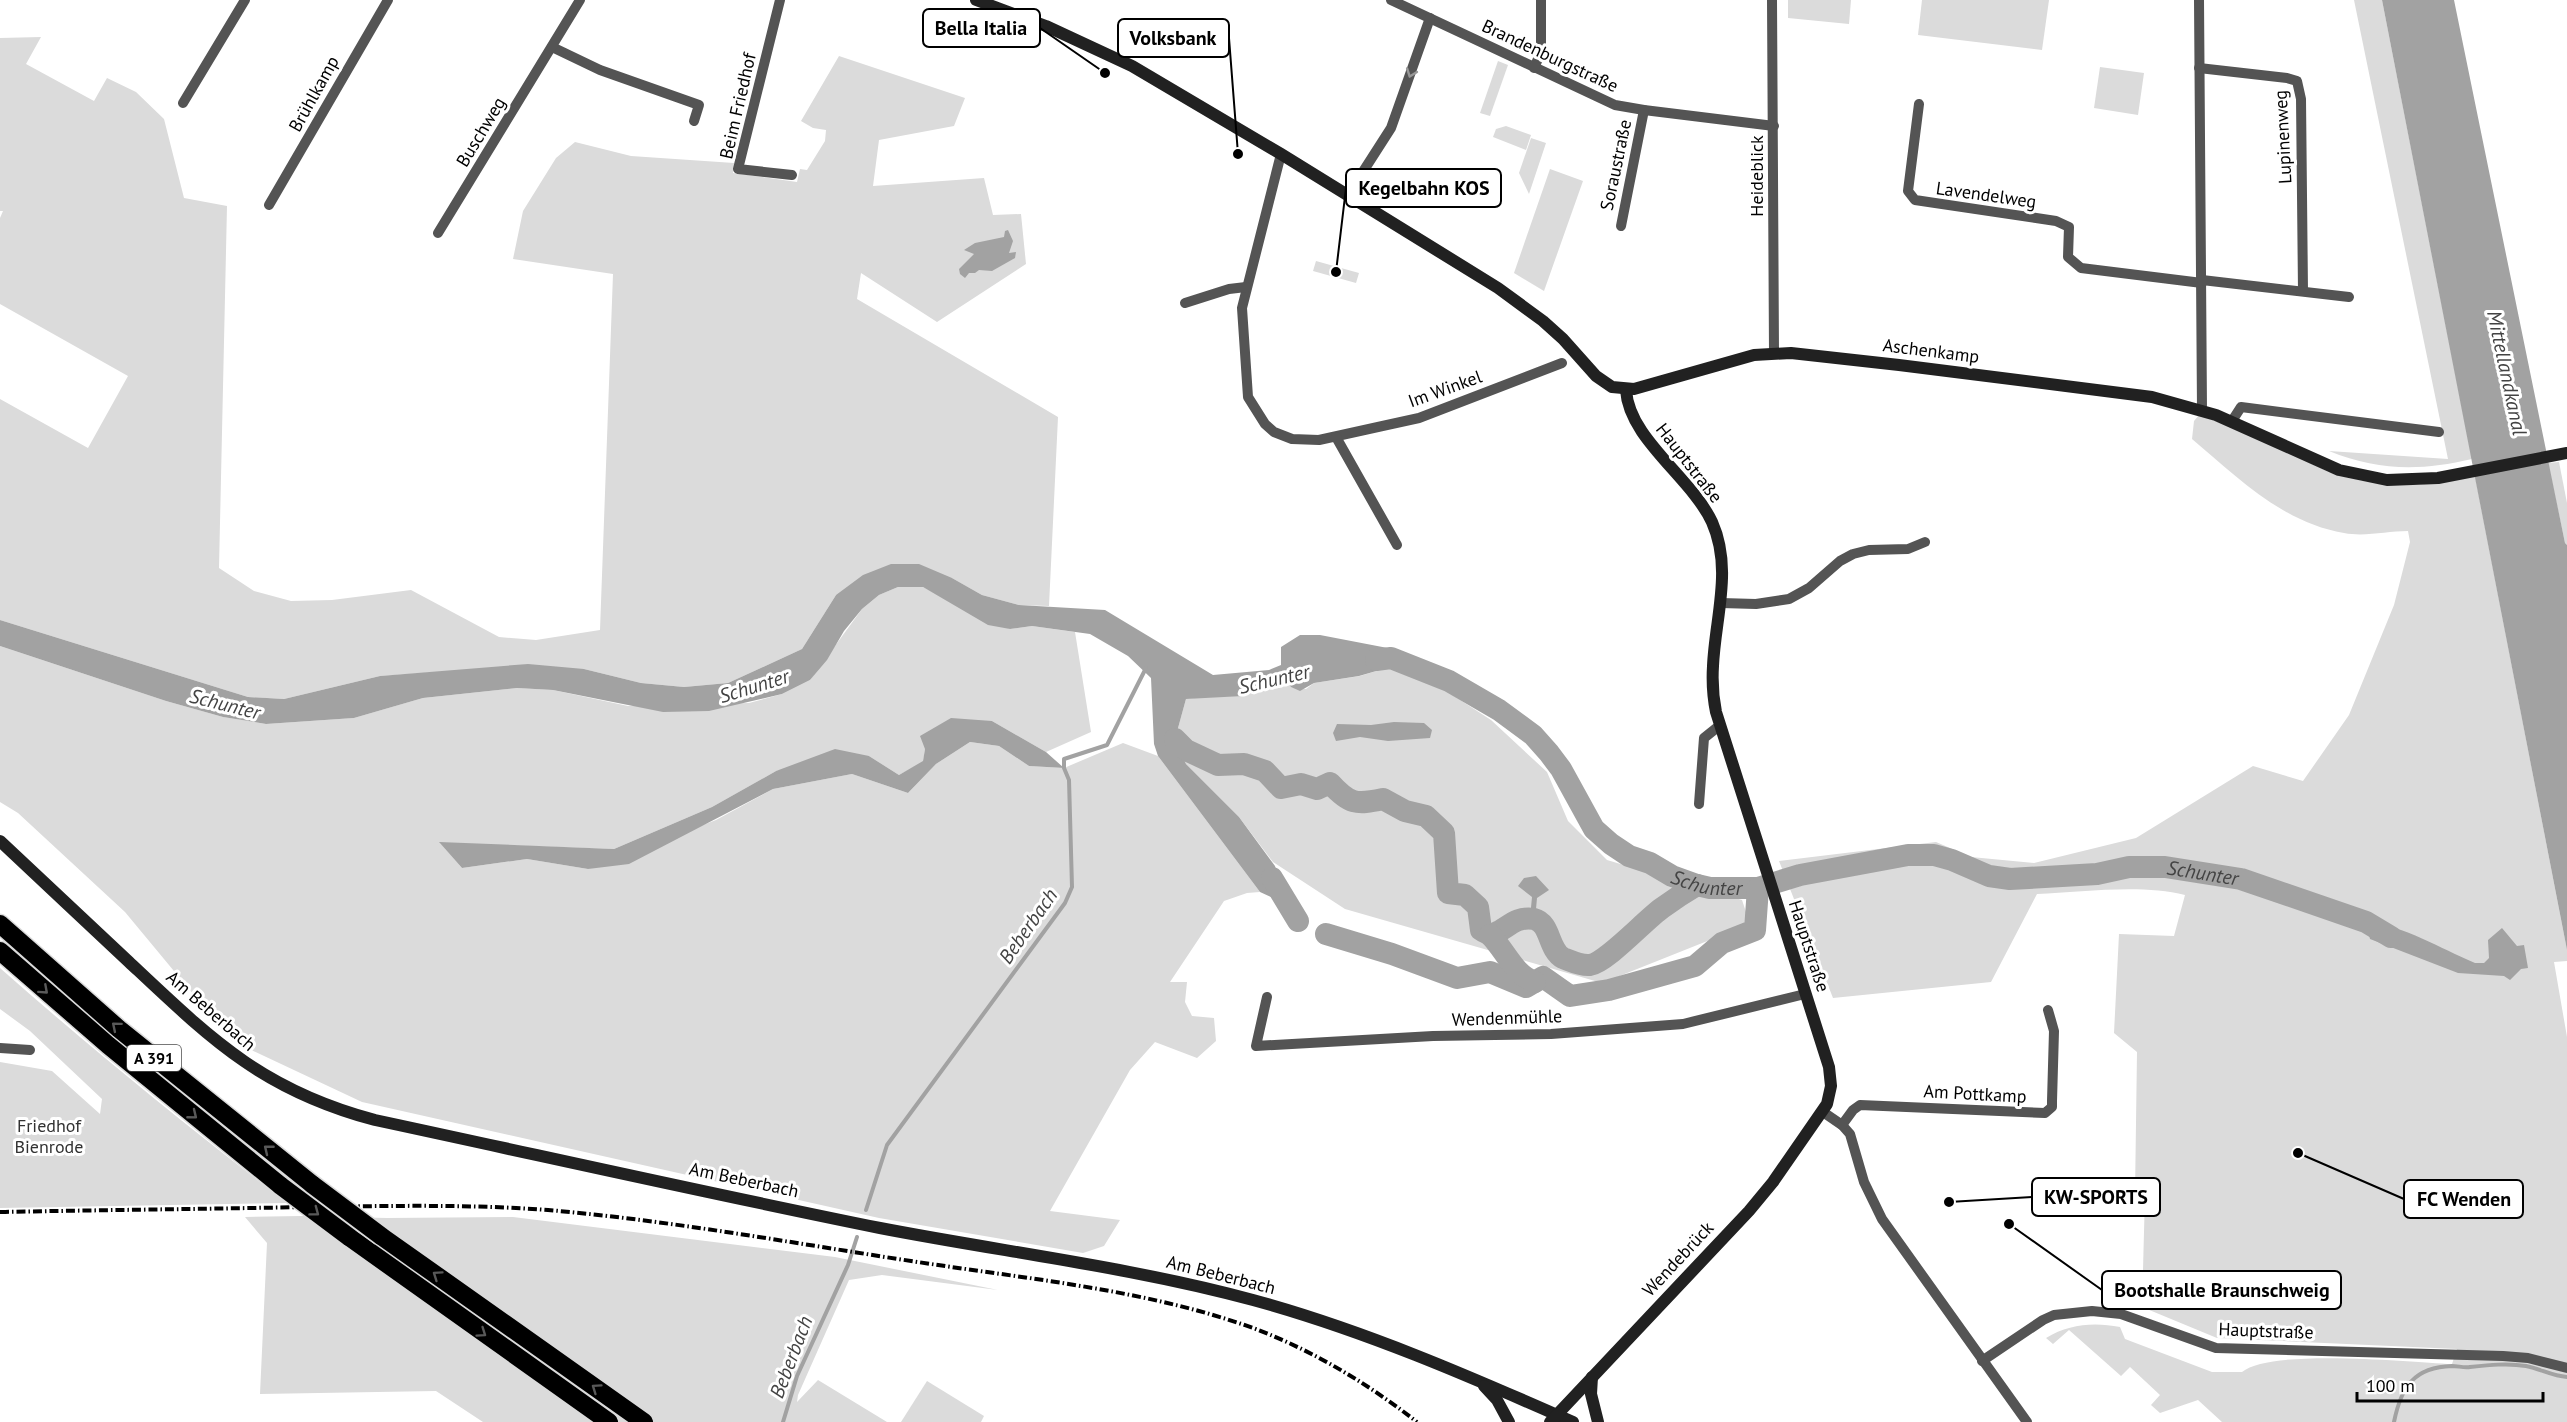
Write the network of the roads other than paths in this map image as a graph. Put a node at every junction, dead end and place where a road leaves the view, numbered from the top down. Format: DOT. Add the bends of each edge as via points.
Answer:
graph roads {
  1 [pos="245,0"];
  2 [pos="388,0"];
  3 [pos="580,0"];
  4 [pos="780,0"];
  5 [pos="976,0"];
  6 [pos="1541,0"];
  7 [pos="1772,0"];
  8 [pos="2199,0"];
  9 [pos="1395,1"];
  10 [pos="1431,18"];
  11 [pos="552,47"];
  12 [pos="1534,68"];
  13 [pos="2199,68"];
  14 [pos="183,103"];
  15 [pos="1919,104"];
  16 [pos="1644,110"];
  17 [pos="694,121"];
  18 [pos="1774,126"];
  19 [pos="1281,154"];
  20 [pos="792,175"];
  21 [pos="1348,195"];
  22 [pos="269,205"];
  23 [pos="1621,226"];
  24 [pos="438,233"];
  25 [pos="2202,281"];
  26 [pos="1246,287"];
  27 [pos="2303,291"];
  28 [pos="2349,297"];
  29 [pos="1185,303"];
  30 [pos="1774,352"];
  31 [pos="1562,363"];
  32 [pos="1626,390"];
  33 [pos="2202,410"];
  34 [pos="2232,421"];
  35 [pos="2439,432"];
  36 [pos="1336,437"];
  37 [pos="2564,453"];
  38 [pos="1924,542"];
  39 [pos="1397,544"];
  40 [pos="1721,603"];
  41 [pos="1719,726"];
  42 [pos="1698,804"];
  43 [pos="0,841"];
  44 [pos="0,924"];
  45 [pos="0,951"];
  46 [pos="1805,994"];
  47 [pos="1267,997"];
  48 [pos="2048,1010"];
  49 [pos="0,1048"];
  50 [pos="30,1050"];
  51 [pos="1823,1112"];
  52 [pos="1842,1125"];
  53 [pos="1982,1361"];
  54 [pos="2567,1368"];
  55 [pos="1592,1377"];
  56 [pos="1479,1382"];
  57 [pos="1553,1418"];
  58 [pos="609,1422"];
  59 [pos="644,1422"];
  60 [pos="1509,1422"];
  61 [pos="1573,1422"];
  62 [pos="1598,1422"];
  63 [pos="2028,1422"];
  1 -- 14 [label="street"];
  2 -- 22 [label="street, Brühlkamp"];
  3 -- 11 [label="street, Buschweg"];
  4 -- 20 [label="street, Beim Friedhof" via="738,169"];
  5 -- 19 [label="main road" via="1046,26 1132,66"];
  6 -- 12 [label="street" via="1541,52"];
  7 -- 18 [label="street, Heideblick"];
  8 -- 13 [label="street"];
  9 -- 10 [label="street, Brandenburgstraße"];
  10 -- 12 [label="street, Brandenburgstraße"];
  10 -- 21 [label="street, one-way" via="1390,128"];
  11 -- 17 [label="street" via="600,70 699,105"];
  11 -- 24 [label="street, Buschweg"];
  12 -- 16 [label="street, Brandenburgstraße" via="1615,105"];
  13 -- 25 [label="street"];
  13 -- 27 [label="street, Lupinenweg" via="2297,81 2301,99"];
  15 -- 25 [label="street, Lavendelweg" via="1910,197 1921,203 2056,221 2068,227 2068,257 2081,268"];
  16 -- 18 [label="street, Brandenburgstraße"];
  16 -- 23 [label="street, Soraustraße"];
  18 -- 30 [label="street, Heideblick"];
  19 -- 21 [label="main road"];
  19 -- 26 [label="street, Im Winkel"];
  21 -- 32 [label="main road" via="1506,293 1563,339 1601,380"];
  25 -- 27 [label="street"];
  25 -- 33 [label="street"];
  26 -- 29 [label="street"];
  26 -- 36 [label="street, Im Winkel" via="1242,308 1245,375 1248,397 1256,411 1274,432 1292,439"];
  27 -- 28 [label="street"];
  30 -- 32 [label="main road, Aschenkamp"];
  30 -- 33 [label="main road, Aschenkamp" via="2152,398"];
  31 -- 36 [label="street, Im Winkel" via="1419,418"];
  32 -- 40 [label="main road, Hauptstraße" via="1629,410 1638,428 1696,496 1712,523 1722,562"];
  33 -- 34 [label="main road, Aschenkamp"];
  34 -- 35 [label="street" via="2241,407"];
  34 -- 37 [label="main road, Aschenkamp" via="2325,465 2353,474 2404,481"];
  36 -- 39 [label="street"];
  38 -- 40 [label="street" via="1908,549 1853,554 1789,599"];
  40 -- 41 [label="main road, Hauptstraße" via="1713,666 1713,698"];
  41 -- 42 [label="street" via="1704,738"];
  41 -- 46 [label="main road, Hauptstraße"];
  43 -- 56 [label="main road, Am Beberbach" via="225,1050 268,1078 332,1107 384,1122 868,1225 1208,1288 1338,1326"];
  59 -- 44 [label="highway, A 391, one-way, bridge" via="313,1185 119,1029"];
  45 -- 58 [label="highway, A 391, one-way, bridge" via="280,1186"];
  46 -- 47 [label="street, Wendenmühle" via="1683,1024 1551,1034 1256,1046"];
  46 -- 51 [label="main road, Hauptstraße" via="1831,1076 1830,1095"];
  48 -- 52 [label="street, Am Pottkamp" via="2054,1031 2052,1107 2045,1113 1860,1105"];
  49 -- 50 [label="street"];
  51 -- 52 [label="street"];
  51 -- 55 [label="main road, Wendebrück" via="1749,1211"];
  52 -- 53 [label="street" via="1850,1134 1864,1182 1882,1219"];
  53 -- 54 [label="street, Hauptstraße" via="2043,1320 2092,1311 2121,1314 2216,1348 2503,1356"];
  53 -- 63 [label="street"];
  55 -- 57 [label="main road, Wendebrück"];
  55 -- 62 [label="main road" via="1590,1394"];
  56 -- 57 [label="main road, Am Beberbach"];
  56 -- 60 [label="main road" via="1497,1400"];
  57 -- 61 [label="main road, Am Beberbach"];
}
